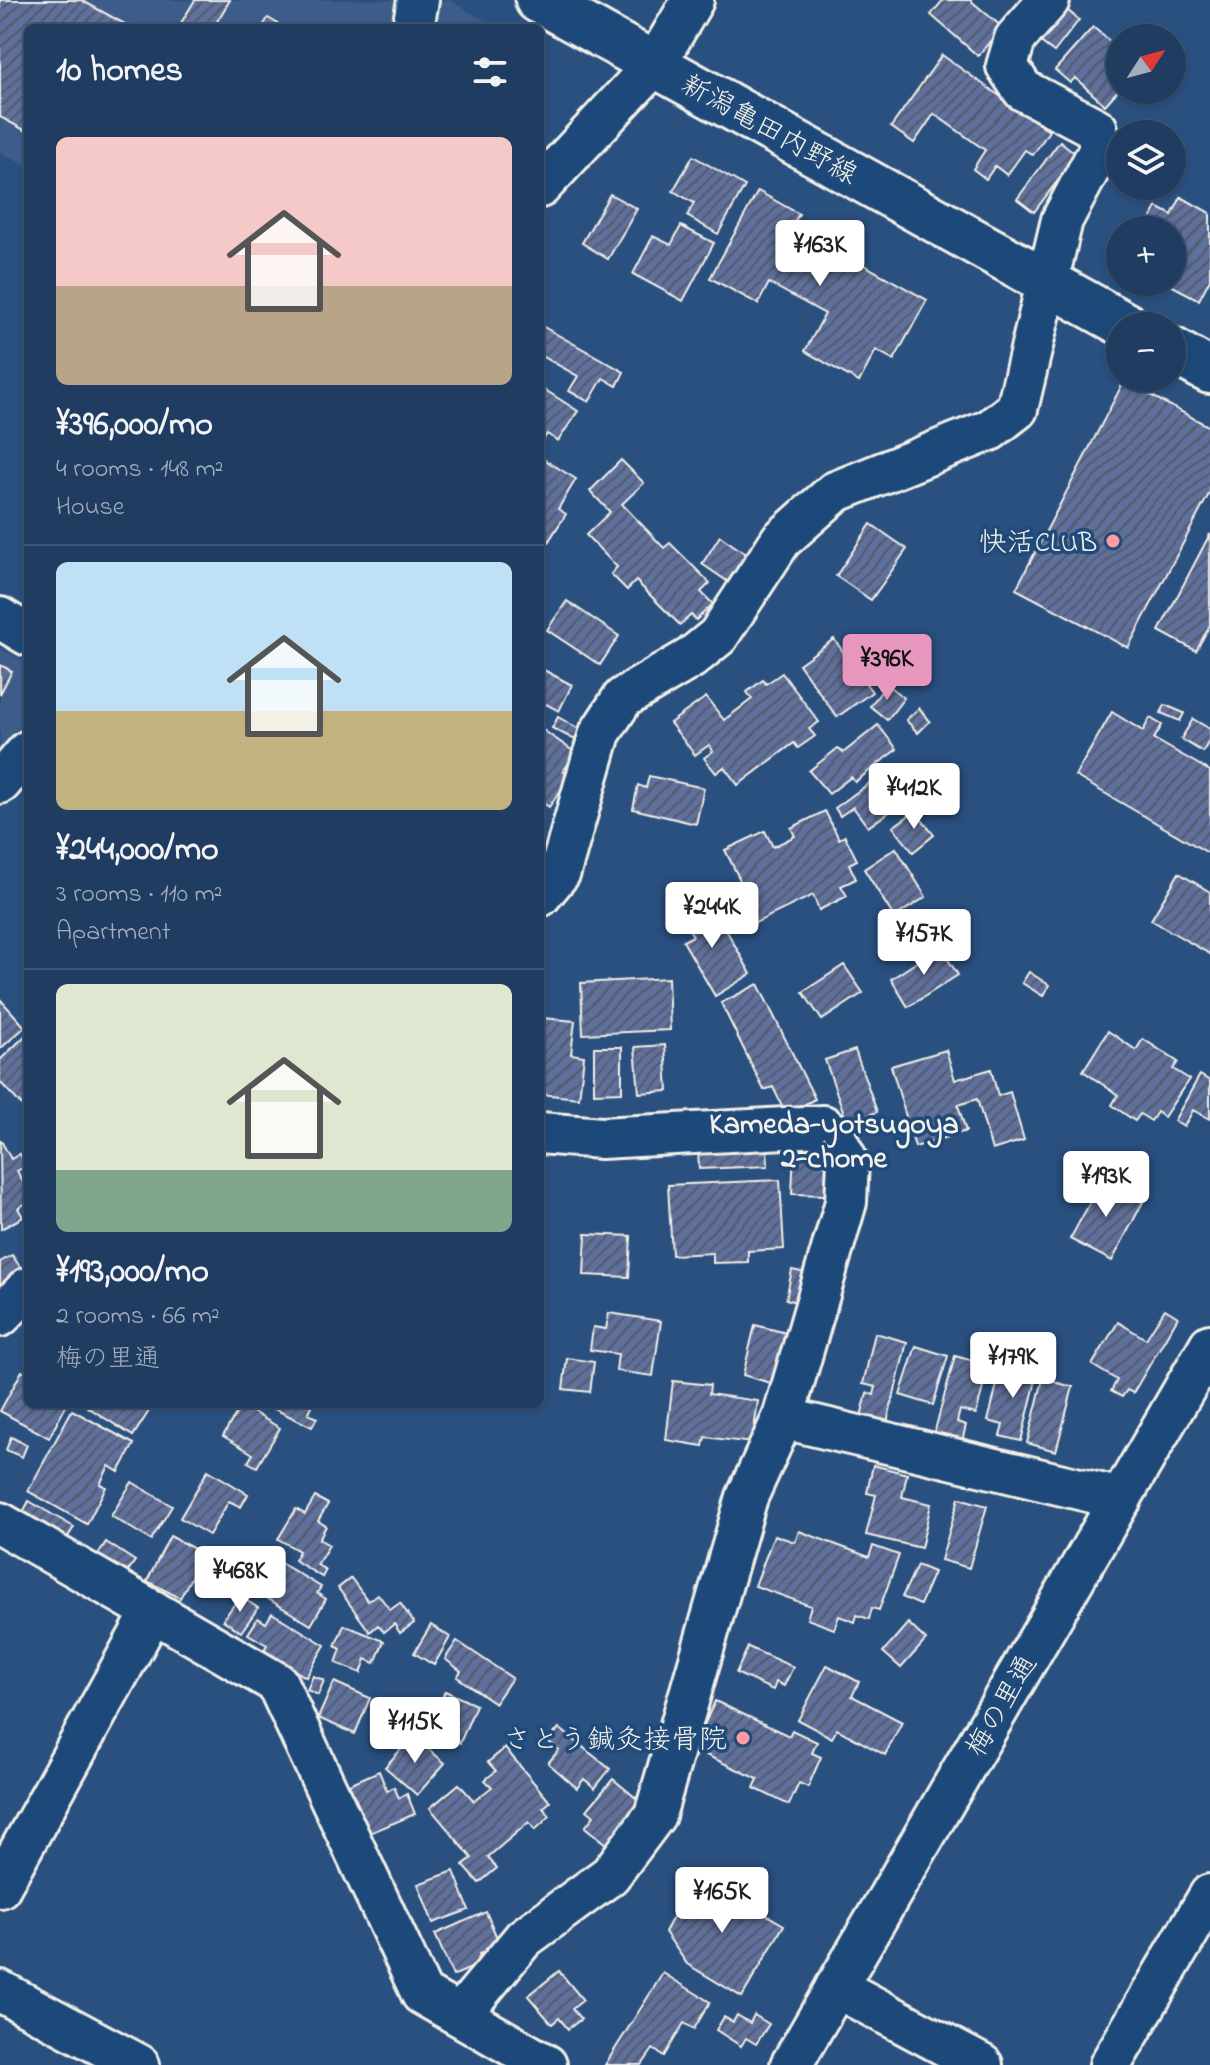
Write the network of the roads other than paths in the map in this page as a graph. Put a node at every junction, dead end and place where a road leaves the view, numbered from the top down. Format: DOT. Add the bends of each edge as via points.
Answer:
graph roads {
  1 [pos="418,0"];
  2 [pos="538,0"];
  3 [pos="693,0"];
  4 [pos="1049,0"];
  5 [pos="414,24"];
  6 [pos="655,64"];
  7 [pos="544,183"];
  8 [pos="1047,282"];
  9 [pos="1106,314"];
  10 [pos="1186,358"];
  11 [pos="1210,371"];
  12 [pos="0,618"];
  13 [pos="24,633"];
  14 [pos="24,756"];
  15 [pos="0,783"];
  16 [pos="544,891"];
  17 [pos="544,1133"];
  18 [pos="24,1292"];
  19 [pos="0,1316"];
  20 [pos="1210,1345"];
  21 [pos="783,1418"];
  22 [pos="1121,1499"];
  23 [pos="0,1523"];
  24 [pos="153,1611"];
  25 [pos="0,1887"];
  26 [pos="1210,1895"];
  27 [pos="836,1987"];
  28 [pos="0,1991"];
  29 [pos="460,2015"];
  30 [pos="498,2053"];
  31 [pos="965,2061"];
  32 [pos="139,2065"];
  33 [pos="546,2065"];
  34 [pos="791,2065"];
  35 [pos="1110,2065"];
  1 -- 5 [label="street"];
  2 -- 6 [label="main road, 新潟亀田内野線"];
  3 -- 6 [label="street"];
  4 -- 8 [label="street" via="1015,39 1007,66 1023,90 1097,129 1100,149 1062,220"];
  6 -- 7 [label="street"];
  6 -- 8 [label="main road, 新潟亀田内野線"];
  8 -- 9 [label="main road, 新潟亀田内野線"];
  8 -- 16 [label="street" via="1017,409 990,430 835,492 781,540 718,636 623,698 600,733 560,872"];
  10 -- 11 [label="main road"];
  12 -- 13 [label="street"];
  14 -- 15 [label="street"];
  17 -- 21 [label="street" via="601,1138 823,1126 833,1134 848,1162 846,1202"];
  18 -- 19 [label="street"];
  20 -- 22 [label="street, 梅の里通"];
  21 -- 22 [label="street"];
  21 -- 29 [label="street" via="747,1497 655,1815 610,1875 524,1938"];
  22 -- 27 [label="street, 梅の里通"];
  23 -- 24 [label="street"];
  24 -- 25 [label="street"];
  24 -- 29 [label="street" via="277,1683 422,1994"];
  26 -- 35 [label="street"];
  27 -- 31 [label="street"];
  27 -- 34 [label="street, 梅の里通"];
  28 -- 32 [label="street"];
  29 -- 30 [label="street"];
  30 -- 33 [label="street"];
}
